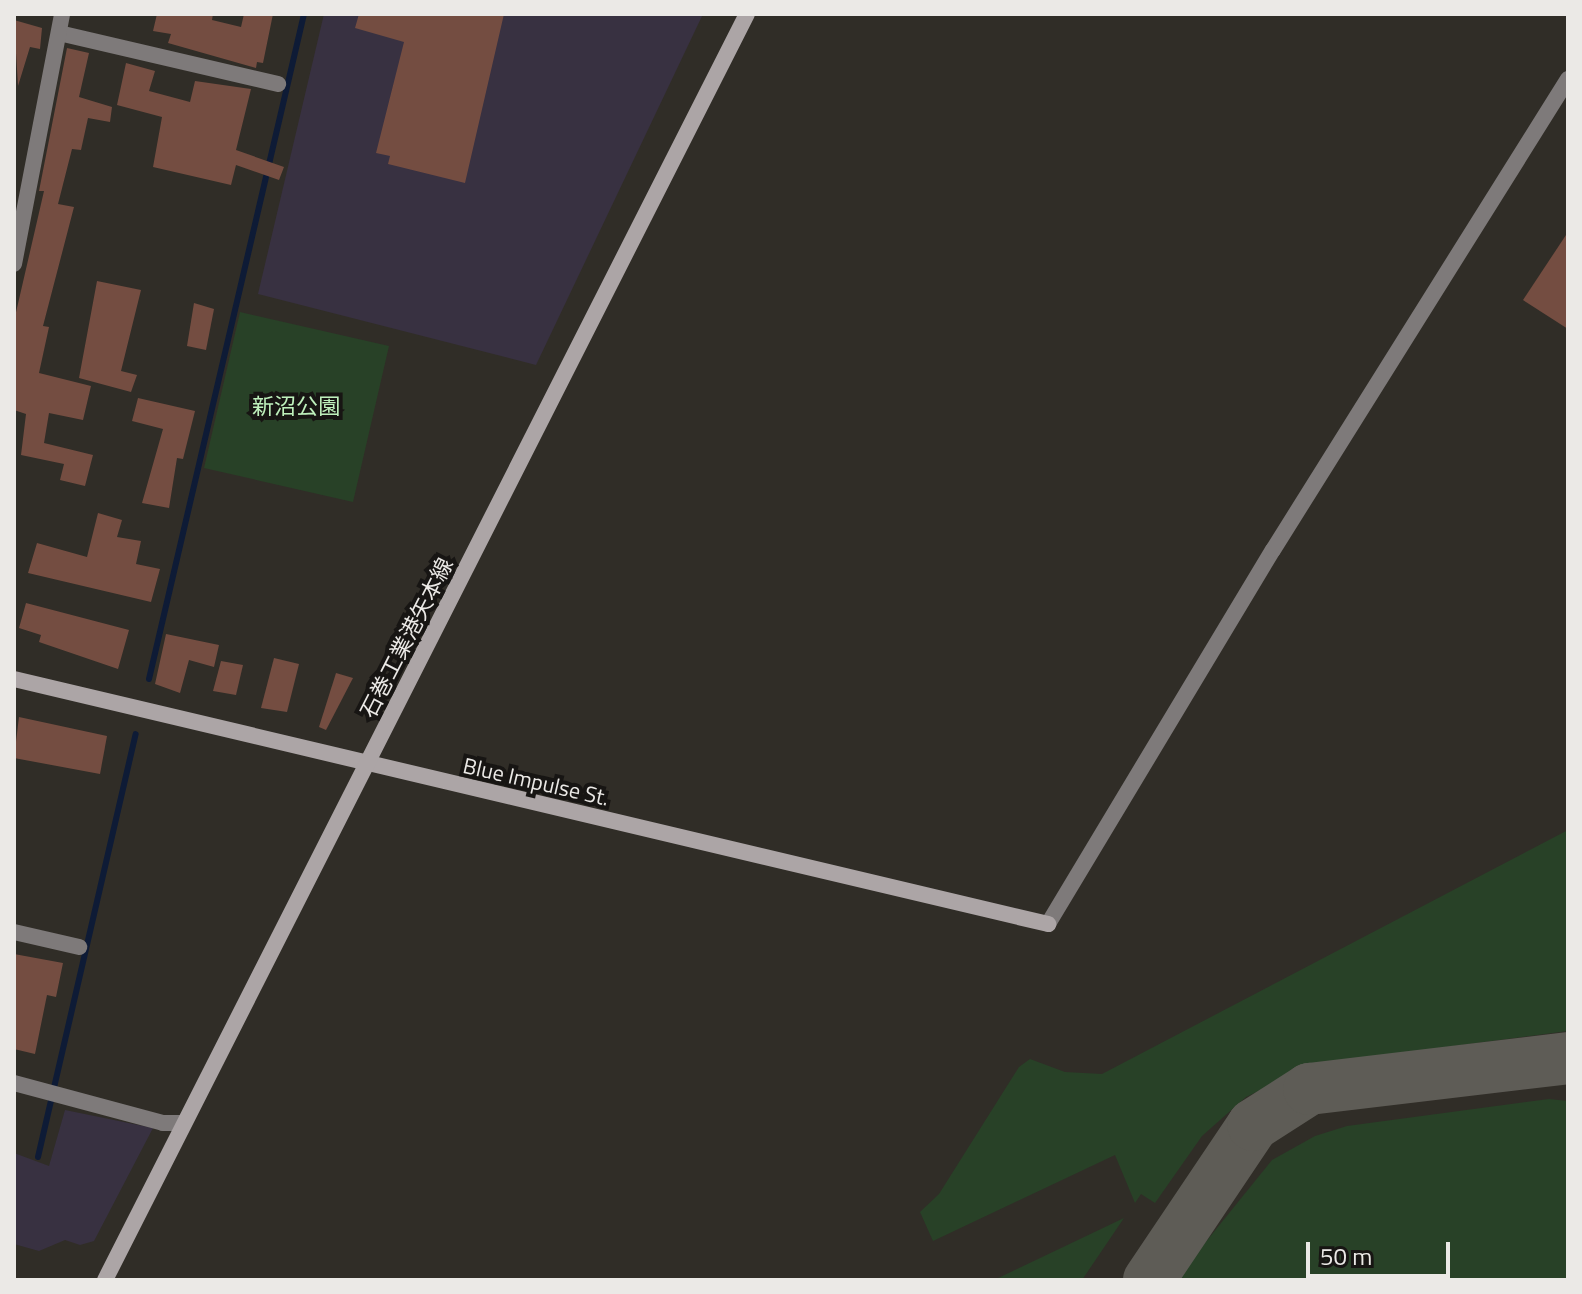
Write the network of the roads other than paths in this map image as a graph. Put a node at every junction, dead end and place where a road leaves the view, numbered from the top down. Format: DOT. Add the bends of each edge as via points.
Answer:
graph roads {
  1 [pos="62,14"];
  2 [pos="747,14"];
  3 [pos="59,33"];
  4 [pos="1568,79"];
  5 [pos="278,84"];
  6 [pos="14,264"];
  7 [pos="14,679"];
  8 [pos="368,766"];
  9 [pos="1048,924"];
  10 [pos="14,932"];
  11 [pos="79,947"];
  12 [pos="14,1083"];
  13 [pos="184,1123"];
  14 [pos="105,1280"];
  1 -- 3 [label="street"];
  2 -- 8 [label="main road, 石巻工業港矢本線"];
  3 -- 5 [label="street"];
  3 -- 6 [label="street"];
  4 -- 9 [label="street" via="1267,560"];
  7 -- 8 [label="main road, Blue Impulse St."];
  8 -- 9 [label="main road, Blue Impulse St."];
  8 -- 13 [label="main road, 石巻工業港矢本線"];
  10 -- 11 [label="street"];
  12 -- 13 [label="street" via="163,1123"];
  13 -- 14 [label="main road, 石巻工業港矢本線"];
}
